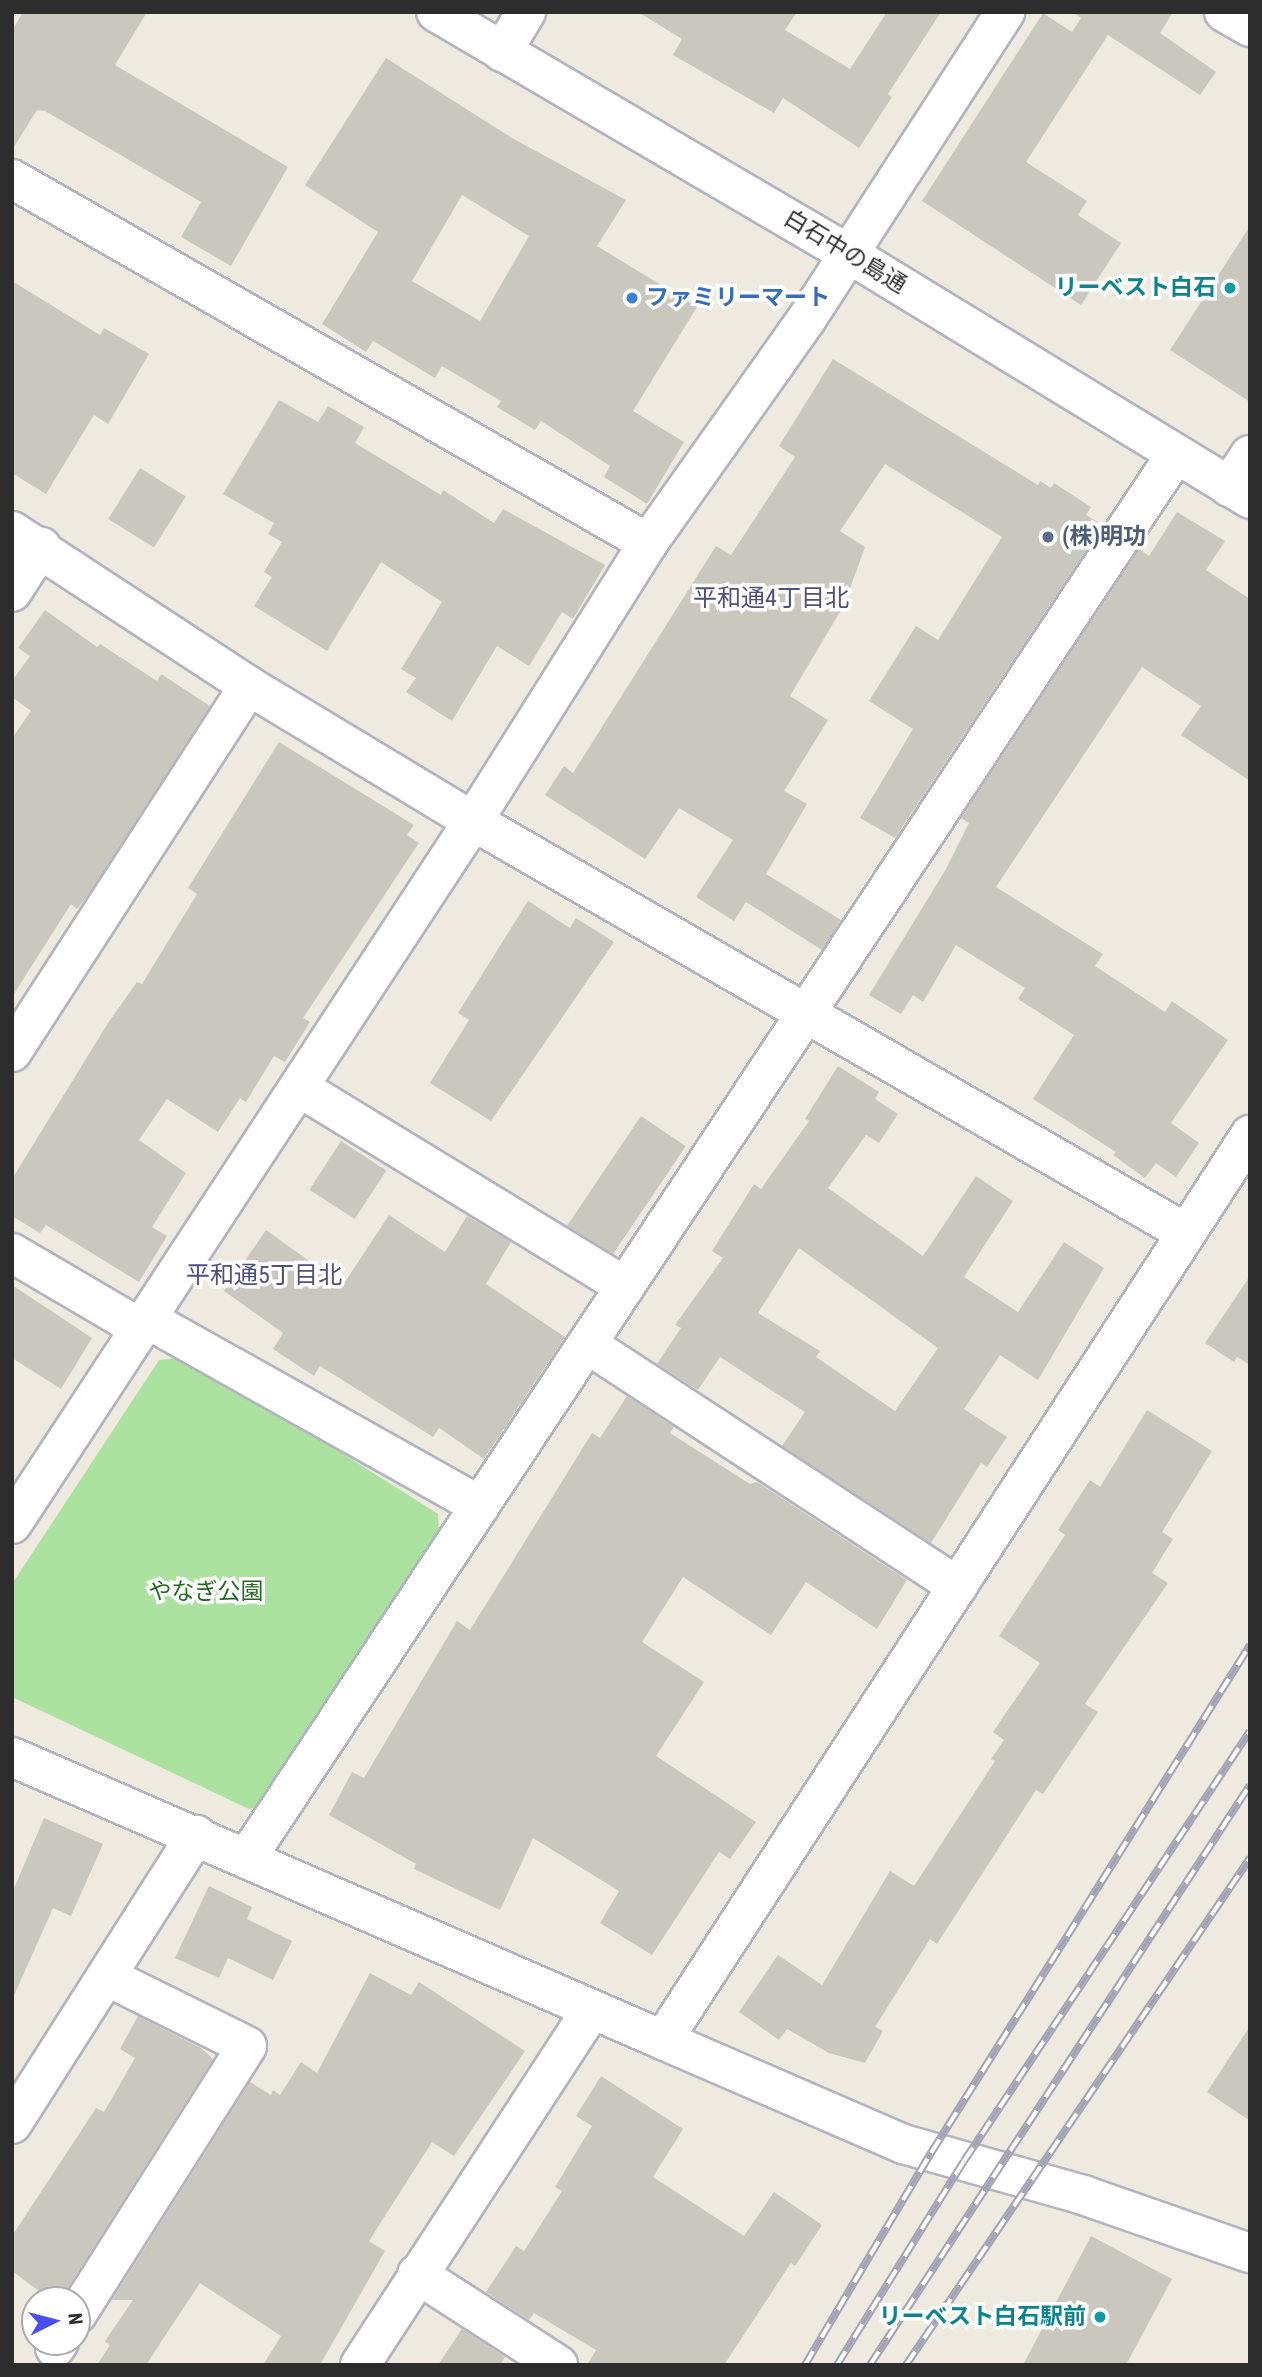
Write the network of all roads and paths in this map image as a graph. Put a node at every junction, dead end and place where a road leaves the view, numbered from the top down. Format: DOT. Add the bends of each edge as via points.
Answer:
graph roads {
  1 [pos="436,12"];
  2 [pos="526,12"];
  3 [pos="1005,12"];
  4 [pos="1224,12"];
  5 [pos="1250,27"];
  6 [pos="502,52"];
  7 [pos="12,179"];
  8 [pos="849,254"];
  9 [pos="1176,454"];
  10 [pos="1250,455"];
  11 [pos="1239,493"];
  12 [pos="27,539"];
  13 [pos="648,543"];
  14 [pos="12,592"];
  15 [pos="248,686"];
  16 [pos="473,821"];
  17 [pos="807,1018"];
  18 [pos="12,1052"];
  19 [pos="300,1088"];
  20 [pos="1250,1135"];
  21 [pos="1186,1233"];
  22 [pos="12,1253"];
  23 [pos="625,1286"];
  24 [pos="144,1324"];
  25 [pos="587,1344"];
  26 [pos="480,1506"];
  27 [pos="12,1524"];
  28 [pos="958,1587"];
  29 [pos="12,1758"];
  30 [pos="196,1835"];
  31 [pos="248,1857"];
  32 [pos="106,1976"];
  33 [pos="591,2011"];
  34 [pos="663,2040"];
  35 [pos="12,2124"];
  36 [pos="1250,2253"];
  37 [pos="417,2274"];
  38 [pos="91,2292"];
  39 [pos="360,2365"];
  40 [pos="558,2365"];
  1 -- 6 [label="street, 白石中の島通"];
  2 -- 6 [label="street"];
  3 -- 8 [label="street"];
  4 -- 5 [label="street"];
  6 -- 8 [label="street, 白石中の島通"];
  7 -- 13 [label="street"];
  8 -- 9 [label="street, 白石中の島通"];
  8 -- 13 [label="street"];
  9 -- 11 [label="street, 白石中の島通"];
  9 -- 17 [label="street"];
  10 -- 11 [label="street"];
  12 -- 14 [label="street"];
  12 -- 15 [label="street"];
  13 -- 16 [label="street"];
  15 -- 16 [label="street"];
  15 -- 18 [label="street"];
  16 -- 17 [label="street"];
  16 -- 19 [label="street"];
  17 -- 21 [label="street"];
  17 -- 23 [label="street"];
  19 -- 23 [label="street"];
  19 -- 24 [label="street"];
  20 -- 21 [label="street"];
  21 -- 28 [label="street"];
  22 -- 24 [label="street"];
  23 -- 25 [label="street"];
  24 -- 26 [label="street"];
  24 -- 27 [label="street"];
  25 -- 26 [label="street"];
  25 -- 28 [label="street"];
  26 -- 31 [label="street"];
  28 -- 34 [label="street"];
  29 -- 30 [label="street"];
  30 -- 31 [label="street"];
  30 -- 32 [label="street"];
  31 -- 33 [label="street"];
  32 -- 35 [label="street"];
  32 -- 38 [label="street" via="247,2046"];
  33 -- 34 [label="street"];
  33 -- 37 [label="street"];
  34 -- 36 [label="street" via="903,2144 1083,2195"];
  37 -- 39 [label="street"];
  37 -- 40 [label="street"];
}
